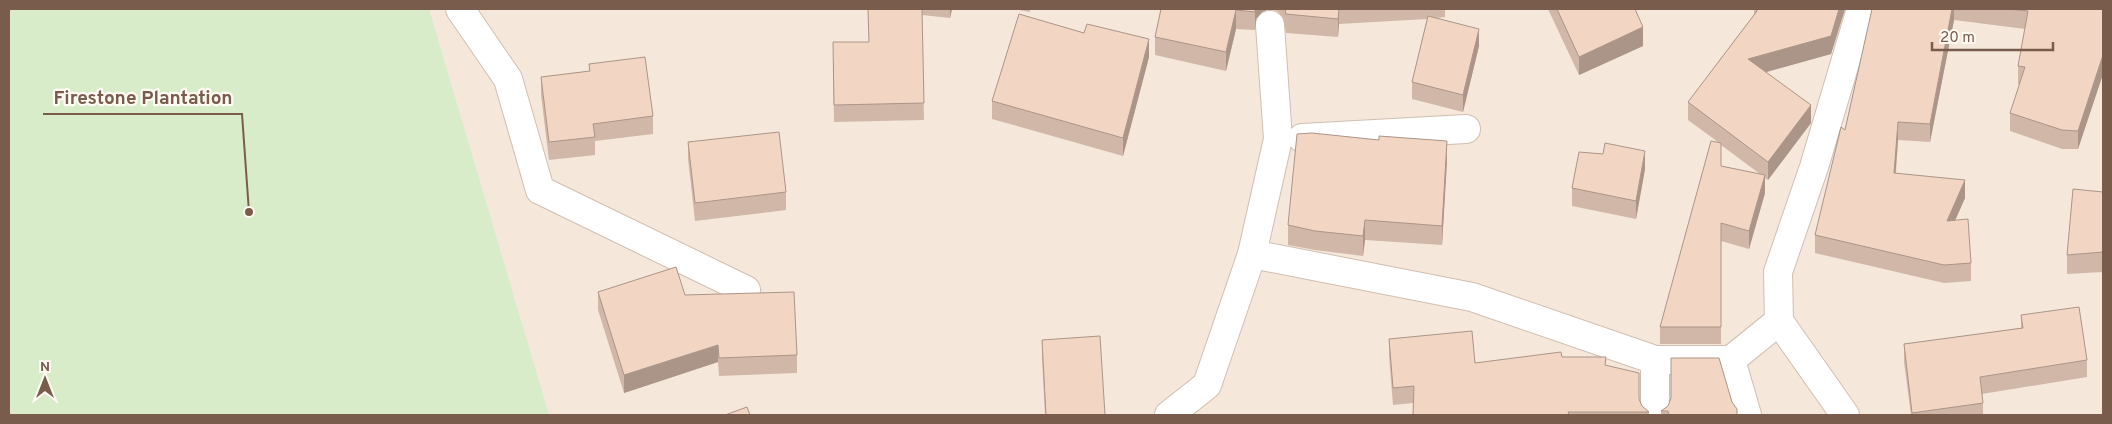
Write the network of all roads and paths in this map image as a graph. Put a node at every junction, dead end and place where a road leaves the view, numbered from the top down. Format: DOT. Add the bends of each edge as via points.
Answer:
graph roads {
  1 [pos="460,9"];
  2 [pos="1861,9"];
  3 [pos="1270,26"];
  4 [pos="1466,129"];
  5 [pos="1278,139"];
  6 [pos="1252,254"];
  7 [pos="746,290"];
  8 [pos="1779,321"];
  9 [pos="1655,360"];
  10 [pos="1731,360"];
  11 [pos="1168,415"];
  12 [pos="1655,415"];
  13 [pos="1748,415"];
  14 [pos="1845,415"];
  1 -- 7 [label="street" via="508,79 540,190"];
  2 -- 8 [label="street" via="1814,167 1778,272"];
  3 -- 5 [label="street"];
  4 -- 5 [label="street"];
  5 -- 6 [label="street"];
  6 -- 9 [label="street" via="1472,297"];
  6 -- 11 [label="street" via="1207,385"];
  8 -- 10 [label="street"];
  8 -- 14 [label="street"];
  9 -- 10 [label="street"];
  9 -- 12 [label="street"];
  10 -- 13 [label="street"];
}
